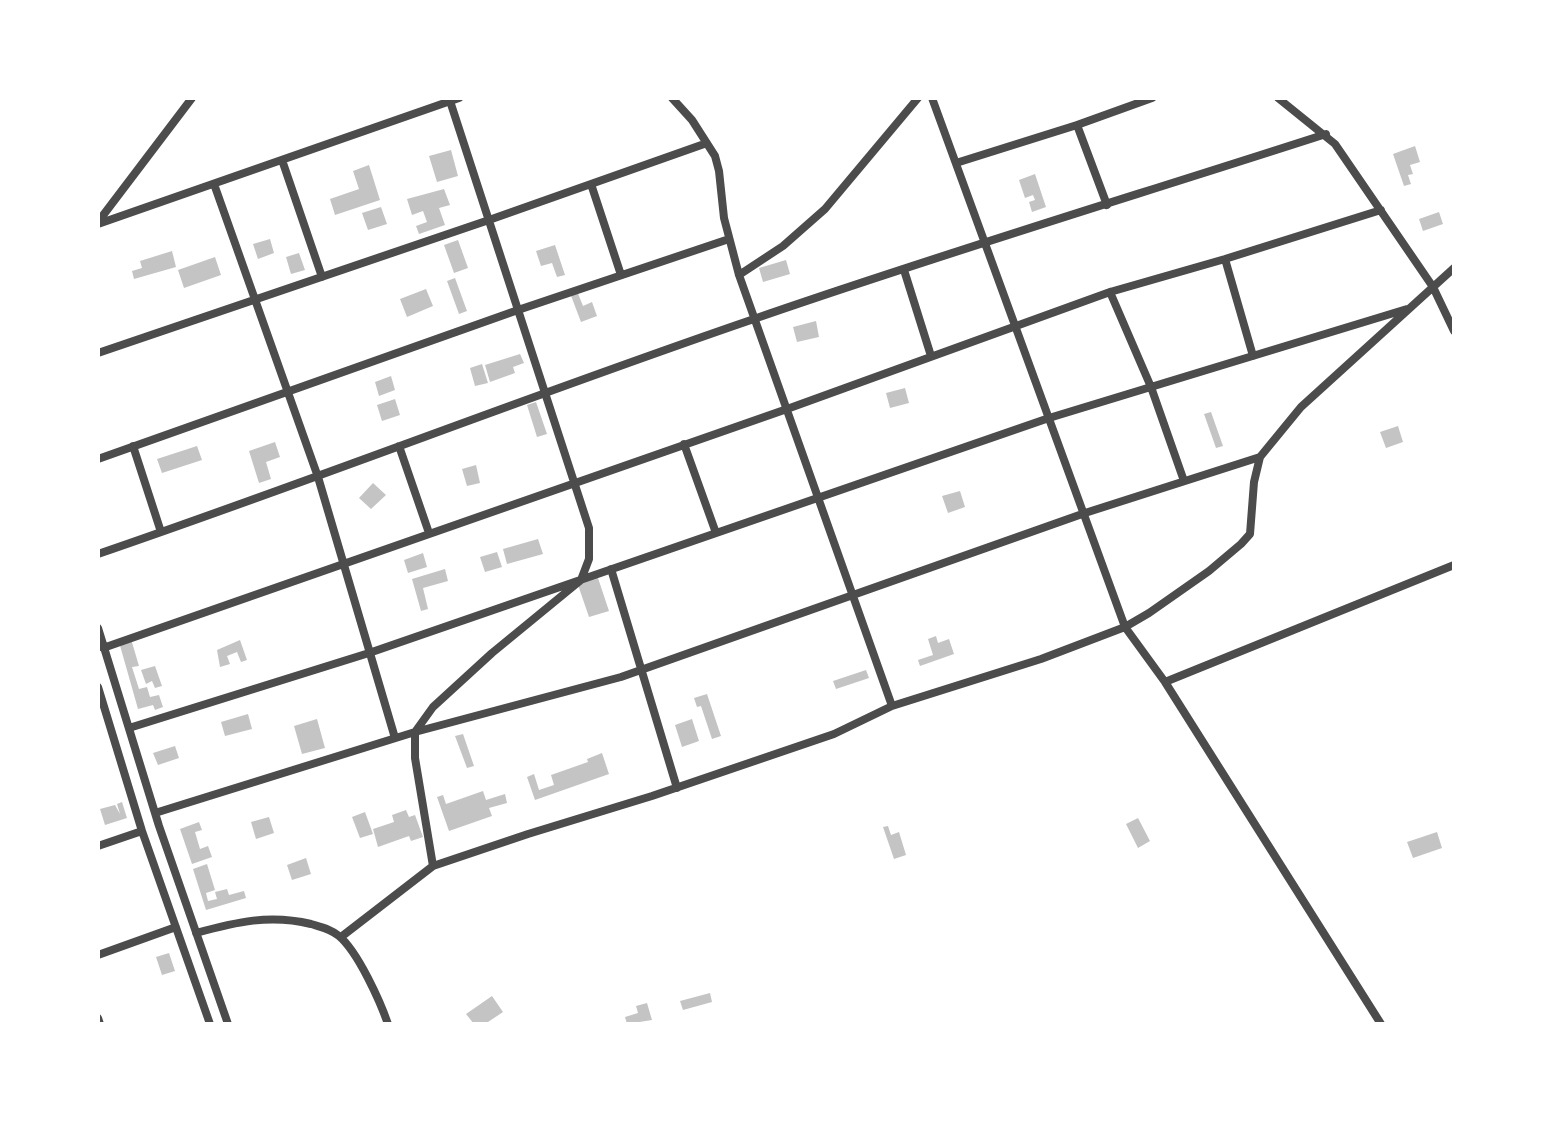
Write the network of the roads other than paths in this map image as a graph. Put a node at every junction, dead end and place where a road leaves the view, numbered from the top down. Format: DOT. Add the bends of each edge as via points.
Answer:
graph roads {
  1 [pos="192,98"];
  2 [pos="452,98"];
  3 [pos="672,98"];
  4 [pos="918,98"];
  5 [pos="932,98"];
  6 [pos="1152,98"];
  7 [pos="1278,98"];
  8 [pos="1077,125"];
  9 [pos="1326,134"];
  10 [pos="706,143"];
  11 [pos="282,160"];
  12 [pos="956,163"];
  13 [pos="214,184"];
  14 [pos="591,184"];
  15 [pos="1106,204"];
  16 [pos="1380,210"];
  17 [pos="489,220"];
  18 [pos="98,223"];
  19 [pos="729,239"];
  20 [pos="985,244"];
  21 [pos="1225,260"];
  22 [pos="1454,268"];
  23 [pos="904,270"];
  24 [pos="739,275"];
  25 [pos="621,276"];
  26 [pos="322,277"];
  27 [pos="1433,288"];
  28 [pos="1110,292"];
  29 [pos="254,300"];
  30 [pos="1411,307"];
  31 [pos="518,310"];
  32 [pos="754,318"];
  33 [pos="1014,327"];
  34 [pos="1454,331"];
  35 [pos="98,353"];
  36 [pos="930,356"];
  37 [pos="1254,356"];
  38 [pos="1151,388"];
  39 [pos="289,392"];
  40 [pos="545,392"];
  41 [pos="786,408"];
  42 [pos="1050,418"];
  43 [pos="684,444"];
  44 [pos="133,446"];
  45 [pos="399,446"];
  46 [pos="1260,457"];
  47 [pos="98,459"];
  48 [pos="318,476"];
  49 [pos="1184,481"];
  50 [pos="574,482"];
  51 [pos="818,498"];
  52 [pos="1084,513"];
  53 [pos="161,532"];
  54 [pos="429,533"];
  55 [pos="716,533"];
  56 [pos="98,554"];
  57 [pos="342,564"];
  58 [pos="1454,564"];
  59 [pos="611,569"];
  60 [pos="580,580"];
  61 [pos="853,595"];
  62 [pos="1125,627"];
  63 [pos="98,628"];
  64 [pos="104,648"];
  65 [pos="369,653"];
  66 [pos="641,670"];
  67 [pos="1166,682"];
  68 [pos="98,688"];
  69 [pos="892,706"];
  70 [pos="128,728"];
  71 [pos="415,732"];
  72 [pos="395,738"];
  73 [pos="677,788"];
  74 [pos="154,813"];
  75 [pos="142,832"];
  76 [pos="98,846"];
  77 [pos="433,866"];
  78 [pos="176,927"];
  79 [pos="196,932"];
  80 [pos="341,937"];
  81 [pos="98,954"];
  82 [pos="210,1024"];
  83 [pos="228,1024"];
  84 [pos="388,1024"];
  85 [pos="1382,1024"];
  1 -- 18 [label="street"];
  2 -- 11 [label="street"];
  2 -- 17 [label="street"];
  3 -- 10 [label="street"];
  4 -- 24 [label="street" via="824,209"];
  5 -- 12 [label="street"];
  6 -- 8 [label="street"];
  7 -- 9 [label="street"];
  8 -- 12 [label="street"];
  8 -- 15 [label="street"];
  9 -- 15 [label="street"];
  9 -- 16 [label="street"];
  10 -- 14 [label="street"];
  10 -- 19 [label="street" via="720,171"];
  11 -- 13 [label="street"];
  11 -- 26 [label="street"];
  12 -- 20 [label="street"];
  13 -- 18 [label="street"];
  13 -- 29 [label="street"];
  14 -- 17 [label="street"];
  14 -- 25 [label="street"];
  15 -- 20 [label="street"];
  16 -- 21 [label="street"];
  16 -- 27 [label="street"];
  17 -- 26 [label="street"];
  17 -- 31 [label="street"];
  19 -- 24 [label="street"];
  19 -- 25 [label="street"];
  20 -- 23 [label="street"];
  20 -- 33 [label="street"];
  21 -- 28 [label="street"];
  21 -- 37 [label="street"];
  22 -- 27 [label="street"];
  23 -- 32 [label="street"];
  23 -- 36 [label="street"];
  24 -- 32 [label="street"];
  25 -- 31 [label="street"];
  26 -- 29 [label="street"];
  27 -- 30 [label="street"];
  27 -- 34 [label="street"];
  28 -- 33 [label="street"];
  28 -- 38 [label="street"];
  29 -- 35 [label="street"];
  29 -- 39 [label="street"];
  30 -- 37 [label="street"];
  30 -- 46 [label="street" via="1300,407"];
  31 -- 39 [label="street"];
  31 -- 40 [label="street"];
  32 -- 40 [label="street"];
  32 -- 41 [label="street"];
  33 -- 36 [label="street"];
  33 -- 42 [label="street"];
  36 -- 41 [label="street"];
  37 -- 38 [label="street"];
  38 -- 42 [label="street"];
  38 -- 49 [label="street"];
  39 -- 44 [label="street"];
  39 -- 48 [label="street"];
  40 -- 45 [label="street"];
  40 -- 50 [label="street"];
  41 -- 43 [label="street"];
  41 -- 51 [label="street"];
  42 -- 51 [label="street"];
  42 -- 52 [label="street"];
  43 -- 50 [label="street"];
  43 -- 55 [label="street"];
  44 -- 47 [label="street"];
  44 -- 53 [label="street"];
  45 -- 48 [label="street"];
  45 -- 54 [label="street"];
  46 -- 49 [label="street"];
  46 -- 62 [label="street" via="1250,534 1209,571"];
  48 -- 53 [label="street"];
  48 -- 57 [label="street"];
  49 -- 52 [label="street"];
  50 -- 54 [label="street"];
  50 -- 60 [label="street" via="589,528 589,559"];
  51 -- 55 [label="street"];
  51 -- 61 [label="street"];
  52 -- 61 [label="street"];
  52 -- 62 [label="street"];
  53 -- 56 [label="street"];
  54 -- 57 [label="street"];
  55 -- 59 [label="street"];
  57 -- 64 [label="street"];
  57 -- 65 [label="street"];
  58 -- 67 [label="street"];
  59 -- 60 [label="street"];
  59 -- 66 [label="street"];
  60 -- 65 [label="street"];
  60 -- 71 [label="street" via="432,707"];
  61 -- 66 [label="street"];
  61 -- 69 [label="street"];
  62 -- 67 [label="street"];
  62 -- 69 [label="street"];
  63 -- 64 [label="street"];
  64 -- 70 [label="street"];
  65 -- 70 [label="street"];
  65 -- 72 [label="street"];
  66 -- 71 [label="street"];
  66 -- 73 [label="street"];
  67 -- 85 [label="street"];
  68 -- 75 [label="street"];
  69 -- 73 [label="street" via="834,734"];
  70 -- 74 [label="street"];
  71 -- 72 [label="street"];
  71 -- 77 [label="street"];
  72 -- 74 [label="street"];
  73 -- 77 [label="street"];
  74 -- 79 [label="street"];
  75 -- 76 [label="street"];
  75 -- 78 [label="street"];
  77 -- 80 [label="street"];
  78 -- 81 [label="street"];
  78 -- 82 [label="street"];
  79 -- 80 [label="street" via="271,918 327,928"];
  79 -- 83 [label="street"];
  80 -- 84 [label="street"];
}
